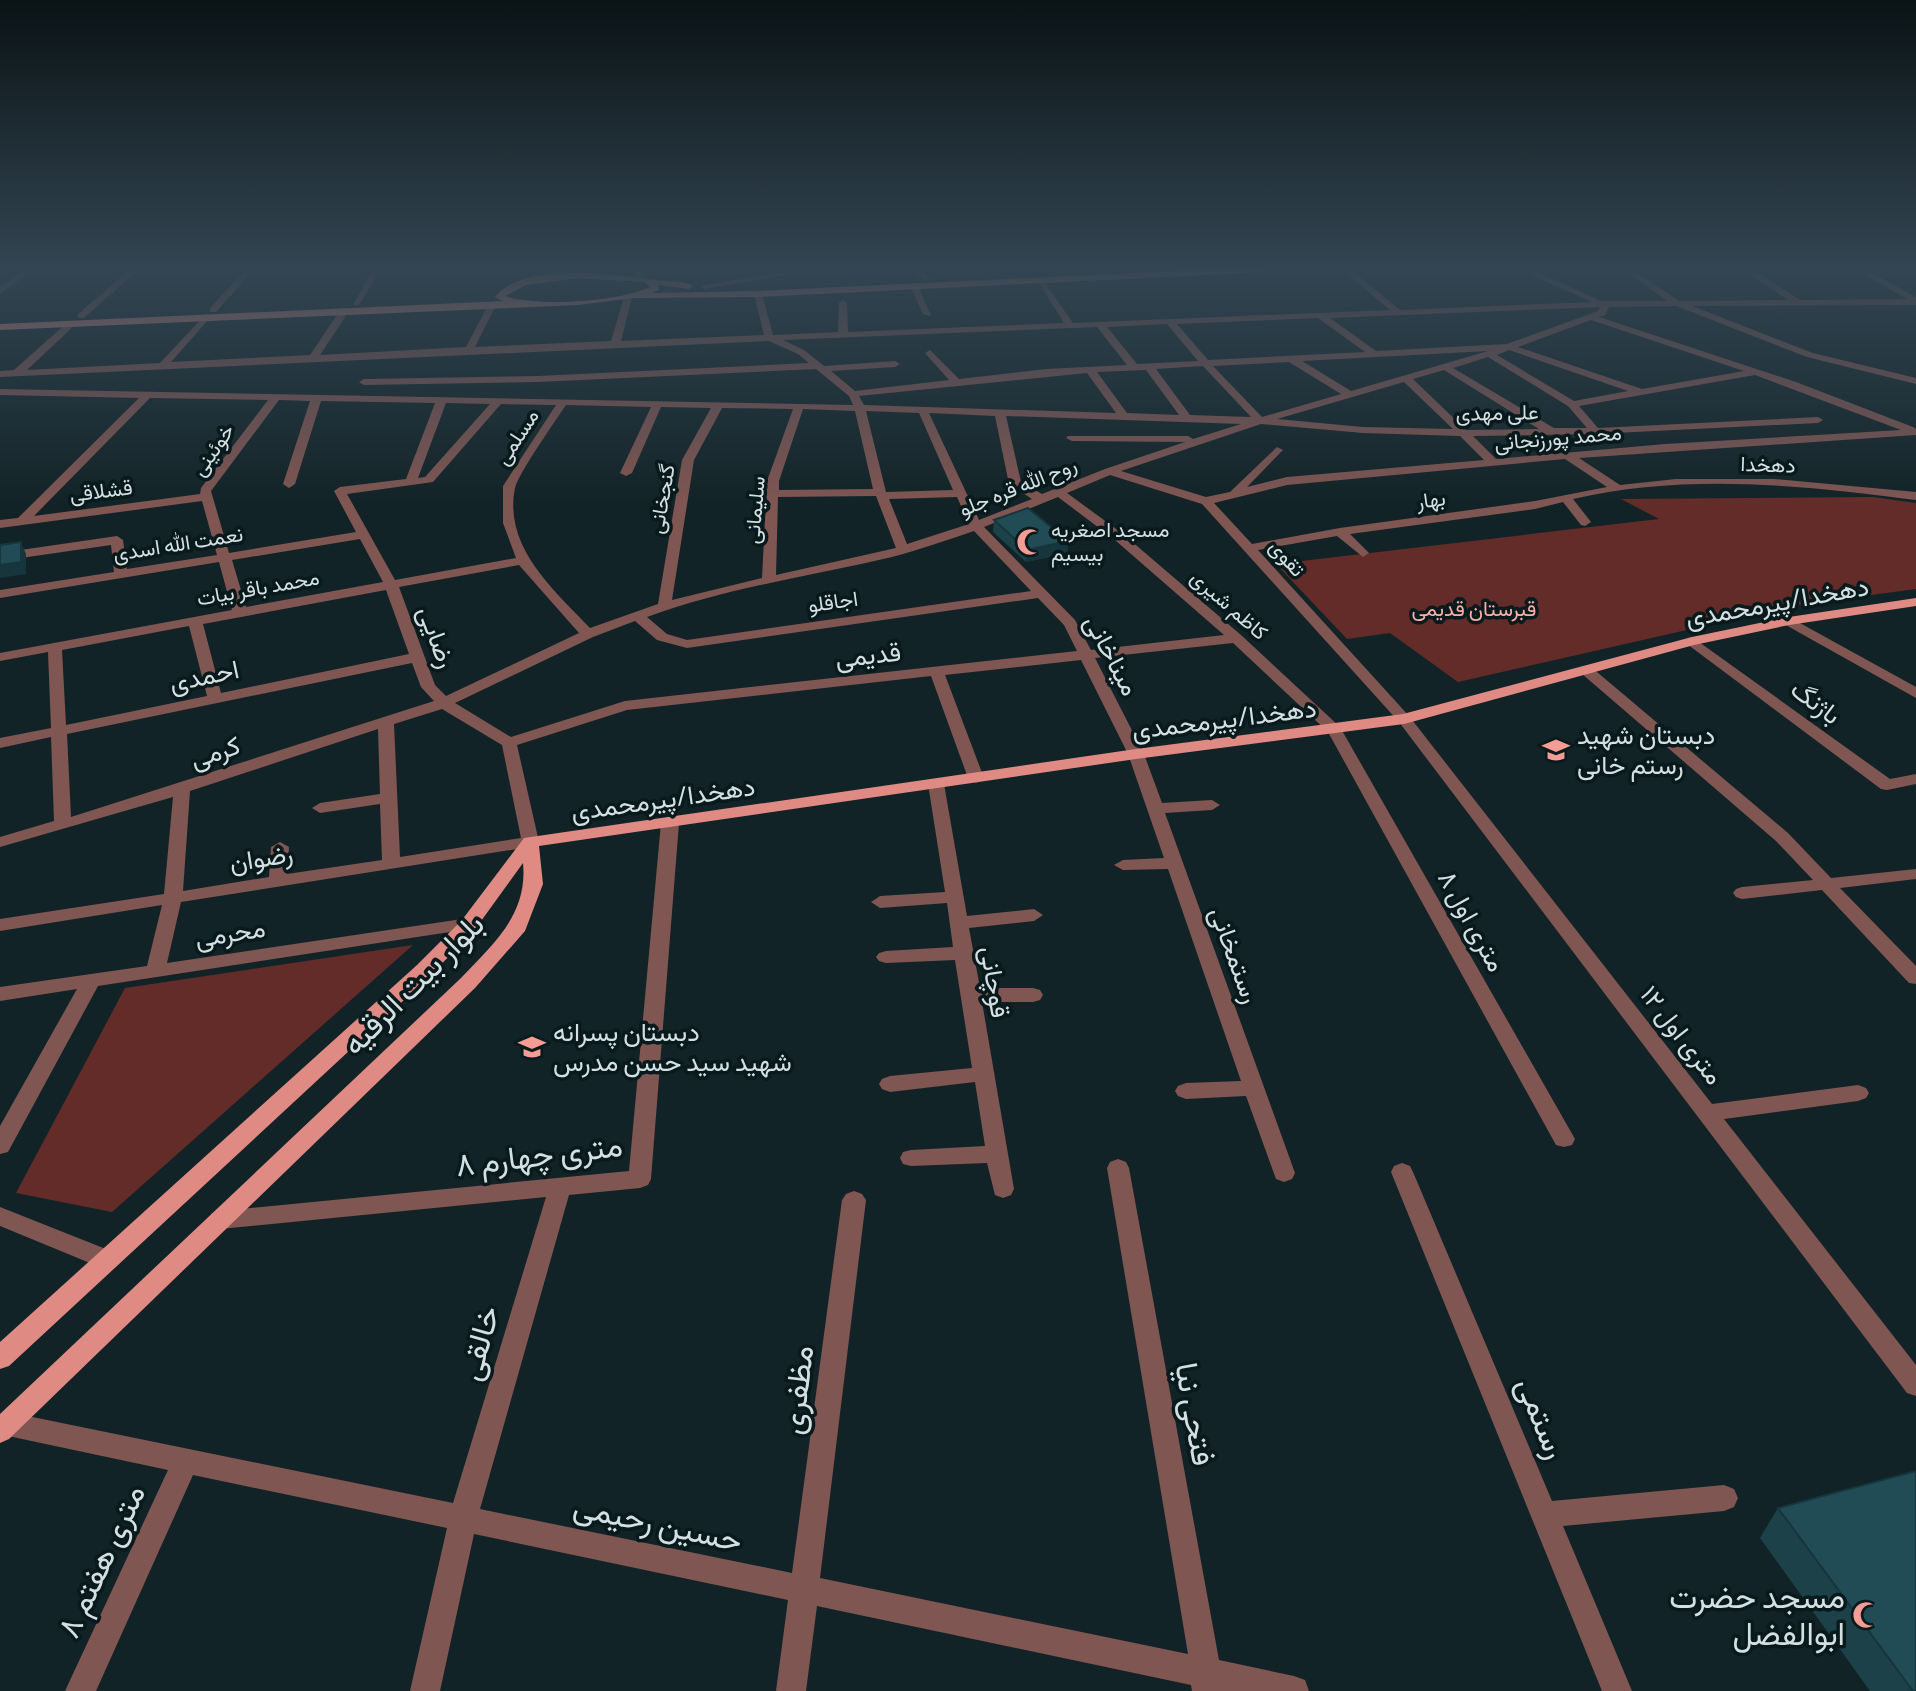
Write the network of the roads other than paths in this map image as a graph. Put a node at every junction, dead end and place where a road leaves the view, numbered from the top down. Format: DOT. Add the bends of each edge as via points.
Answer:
graph roads {
  1 [pos="44,348"];
  2 [pos="179,348"];
  3 [pos="320,348"];
  4 [pos="520,348"];
  5 [pos="792,348"];
  6 [pos="1119,348"];
  7 [pos="1192,348"];
  8 [pos="1366,348"];
  9 [pos="1491,348"];
  10 [pos="1506,348"];
  11 [pos="1512,348"];
  12 [pos="1683,348"];
  13 [pos="1792,348"];
  14 [pos="469,350"];
  15 [pos="930,353"];
  16 [pos="1374,354"];
  17 [pos="1489,354"];
  18 [pos="313,358"];
  19 [pos="1293,360"];
  20 [pos="165,363"];
  21 [pos="895,364"];
  22 [pos="1206,365"];
  23 [pos="1149,367"];
  24 [pos="1445,367"];
  25 [pos="820,368"];
  26 [pos="1135,368"];
  27 [pos="1090,370"];
  28 [pos="1756,372"];
  29 [pos="16,373"];
  30 [pos="0,374"];
  31 [pos="1406,378"];
  32 [pos="1916,381"];
  33 [pos="365,382"];
  34 [pos="956,382"];
  35 [pos="0,392"];
  36 [pos="1641,392"];
  37 [pos="13,393"];
  38 [pos="853,394"];
  39 [pos="147,395"];
  40 [pos="1350,395"];
  41 [pos="275,398"];
  42 [pos="316,399"];
  43 [pos="441,401"];
  44 [pos="497,402"];
  45 [pos="562,403"];
  46 [pos="1572,404"];
  47 [pos="657,405"];
  48 [pos="718,405"];
  49 [pos="0,406"];
  50 [pos="799,406"];
  51 [pos="860,408"];
  52 [pos="923,411"];
  53 [pos="1000,413"];
  54 [pos="1123,416"];
  55 [pos="1186,418"];
  56 [pos="1818,420"];
  57 [pos="1260,421"];
  58 [pos="1551,431"];
  59 [pos="1595,431"];
  60 [pos="1916,432"];
  61 [pos="1463,433"];
  62 [pos="1211,437"];
  63 [pos="1072,438"];
  64 [pos="1277,450"];
  65 [pos="1568,456"];
  66 [pos="1494,463"];
  67 [pos="1109,471"];
  68 [pos="626,473"];
  69 [pos="411,482"];
  70 [pos="289,484"];
  71 [pos="1617,488"];
  72 [pos="1059,492"];
  73 [pos="961,493"];
  74 [pos="773,494"];
  75 [pos="881,494"];
  76 [pos="1234,494"];
  77 [pos="1916,496"];
  78 [pos="207,497"];
  79 [pos="1565,497"];
  80 [pos="1041,499"];
  81 [pos="1206,501"];
  82 [pos="22,521"];
  83 [pos="1585,522"];
  84 [pos="0,524"];
  85 [pos="976,526"];
  86 [pos="1340,532"];
  87 [pos="364,535"];
  88 [pos="1249,548"];
  89 [pos="903,550"];
  90 [pos="1363,553"];
  91 [pos="0,557"];
  92 [pos="224,558"];
  93 [pos="524,560"];
  94 [pos="121,574"];
  95 [pos="769,580"];
  96 [pos="391,584"];
  97 [pos="1042,593"];
  98 [pos="0,594"];
  99 [pos="1916,602"];
  100 [pos="664,606"];
  101 [pos="240,612"];
  102 [pos="637,616"];
  103 [pos="194,621"];
  104 [pos="1789,621"];
  105 [pos="588,634"];
  106 [pos="1236,638"];
  107 [pos="1692,640"];
  108 [pos="55,646"];
  109 [pos="1086,655"];
  110 [pos="0,657"];
  111 [pos="418,657"];
  112 [pos="1586,670"];
  113 [pos="937,671"];
  114 [pos="1912,688"];
  115 [pos="215,699"];
  116 [pos="444,703"];
  117 [pos="1404,719"];
  118 [pos="386,722"];
  119 [pos="1334,730"];
  120 [pos="59,731"];
  121 [pos="0,743"];
  122 [pos="509,743"];
  123 [pos="1136,754"];
  124 [pos="976,778"];
  125 [pos="1916,779"];
  126 [pos="936,784"];
  127 [pos="182,789"];
  128 [pos="388,798"];
  129 [pos="1212,805"];
  130 [pos="320,808"];
  131 [pos="1156,809"];
  132 [pos="670,823"];
  133 [pos="63,824"];
  134 [pos="0,842"];
  135 [pos="530,842"];
  136 [pos="280,847"];
  137 [pos="1174,863"];
  138 [pos="391,865"];
  139 [pos="1123,865"];
  140 [pos="1916,874"];
  141 [pos="278,882"];
  142 [pos="1828,885"];
  143 [pos="1742,893"];
  144 [pos="955,897"];
  145 [pos="173,898"];
  146 [pos="880,902"];
  147 [pos="1034,915"];
  148 [pos="959,923"];
  149 [pos="469,924"];
  150 [pos="0,925"];
  151 [pos="964,953"];
  152 [pos="886,957"];
  153 [pos="155,971"];
  154 [pos="1916,978"];
  155 [pos="91,981"];
  156 [pos="0,994"];
  157 [pos="971,995"];
  158 [pos="1033,995"];
  159 [pos="984,1074"];
  160 [pos="890,1084"];
  161 [pos="1254,1088"];
  162 [pos="1186,1091"];
  163 [pos="1858,1093"];
  164 [pos="1706,1113"];
  165 [pos="1564,1139"];
  166 [pos="0,1146"];
  167 [pos="997,1154"];
  168 [pos="911,1158"];
  169 [pos="1118,1168"];
  170 [pos="1284,1172"];
  171 [pos="1402,1172"];
  172 [pos="560,1187"];
  173 [pos="1003,1189"];
  174 [pos="854,1200"];
  175 [pos="0,1216"];
  176 [pos="220,1220"];
  177 [pos="107,1260"];
  178 [pos="0,1358"];
  179 [pos="1916,1385"];
  180 [pos="3,1426"];
  181 [pos="186,1460"];
  182 [pos="1724,1498"];
  183 [pos="1544,1515"];
  184 [pos="463,1518"];
  185 [pos="806,1589"];
  186 [pos="1207,1682"];
  187 [pos="80,1691"];
  188 [pos="425,1691"];
  189 [pos="791,1691"];
  190 [pos="1294,1691"];
  191 [pos="1617,1691"];
  1 -- 29 [label="street"];
  2 -- 20 [label="street"];
  3 -- 18 [label="street"];
  4 -- 14 [label="street"];
  5 -- 25 [label="street"];
  6 -- 26 [label="street"];
  7 -- 22 [label="street"];
  8 -- 16 [label="street"];
  9 -- 16 [label="street"];
  10 -- 17 [label="street, روح الله قره جلو"];
  11 -- 36 [label="street"];
  12 -- 28 [label="street"];
  13 -- 32 [label="street"];
  14 -- 18 [label="street"];
  15 -- 34 [label="street"];
  16 -- 19 [label="street"];
  17 -- 24 [label="street, روح الله قره جلو"];
  17 -- 46 [label="street"];
  18 -- 20 [label="street"];
  19 -- 22 [label="street"];
  19 -- 40 [label="street"];
  20 -- 29 [label="street"];
  21 -- 25 [label="street"];
  22 -- 23 [label="street"];
  22 -- 57 [label="street"];
  23 -- 26 [label="street"];
  23 -- 55 [label="street"];
  24 -- 31 [label="street, روح الله قره جلو"];
  24 -- 58 [label="street"];
  25 -- 33 [label="street"];
  25 -- 38 [label="street"];
  26 -- 27 [label="street"];
  27 -- 34 [label="street"];
  27 -- 54 [label="street"];
  28 -- 36 [label="street"];
  28 -- 60 [label="street"];
  29 -- 30 [label="street"];
  31 -- 40 [label="street, روح الله قره جلو"];
  31 -- 61 [label="street"];
  34 -- 38 [label="street"];
  35 -- 37 [label="street, علی مهدی"];
  36 -- 46 [label="street"];
  37 -- 39 [label="street, علی مهدی"];
  37 -- 49 [label="street"];
  38 -- 51 [label="street"];
  39 -- 41 [label="street, علی مهدی"];
  39 -- 82 [label="street"];
  40 -- 57 [label="street, روح الله قره جلو"];
  41 -- 42 [label="street, علی مهدی"];
  41 -- 78 [label="street, خوئینی" via="205,491"];
  42 -- 43 [label="street, علی مهدی"];
  42 -- 70 [label="street"];
  43 -- 44 [label="street, علی مهدی"];
  43 -- 69 [label="street"];
  44 -- 45 [label="street, علی مهدی"];
  44 -- 69 [label="street" via="429,480"];
  45 -- 47 [label="street, علی مهدی"];
  45 -- 93 [label="street, مسلمی" via="509,486 509,523"];
  46 -- 59 [label="street"];
  47 -- 48 [label="street, علی مهدی"];
  47 -- 68 [label="street"];
  48 -- 50 [label="street, علی مهدی"];
  48 -- 100 [label="street, گنجخانی" via="688,460"];
  50 -- 51 [label="street, علی مهدی"];
  50 -- 74 [label="street, سلیمانی" via="773,481"];
  51 -- 52 [label="street, علی مهدی"];
  51 -- 75 [label="street"];
  52 -- 53 [label="street, علی مهدی"];
  52 -- 73 [label="street"];
  53 -- 54 [label="street, علی مهدی"];
  53 -- 80 [label="street" via="1015,484"];
  54 -- 55 [label="street, علی مهدی"];
  55 -- 57 [label="street, علی مهدی"];
  56 -- 59 [label="street, علی مهدی"];
  57 -- 61 [label="street, علی مهدی"];
  57 -- 62 [label="street, روح الله قره جلو"];
  58 -- 59 [label="street, علی مهدی"];
  58 -- 61 [label="street, علی مهدی"];
  60 -- 65 [label="street, محمد پورزنجانی"];
  61 -- 66 [label="street"];
  62 -- 63 [label="street"];
  62 -- 67 [label="street, روح الله قره جلو"];
  64 -- 76 [label="street"];
  65 -- 66 [label="street, محمد پورزنجانی"];
  65 -- 71 [label="street"];
  66 -- 76 [label="street, محمد پورزنجانی" via="1287,481"];
  67 -- 72 [label="street, روح الله قره جلو"];
  67 -- 81 [label="street"];
  69 -- 87 [label="street, رضایی" via="340,491"];
  71 -- 77 [label="street, دهخدا" via="1752,482"];
  71 -- 79 [label="street, بهار"];
  72 -- 80 [label="street, روح الله قره جلو"];
  72 -- 106 [label="street, کاظم شیری"];
  73 -- 75 [label="street"];
  73 -- 85 [label="street"];
  74 -- 75 [label="street"];
  74 -- 95 [label="street, سلیمانی"];
  75 -- 89 [label="street"];
  76 -- 81 [label="street, محمد پورزنجانی"];
  78 -- 82 [label="street, قشلاقی"];
  78 -- 92 [label="street, خوئینی"];
  79 -- 83 [label="street"];
  79 -- 86 [label="street, بهار"];
  80 -- 85 [label="street, روح الله قره جلو"];
  81 -- 88 [label="street, تقوی"];
  82 -- 84 [label="street, قشلاقی"];
  85 -- 89 [label="street, روح الله قره جلو"];
  85 -- 97 [label="street, میناخانی"];
  86 -- 88 [label="street, بهار"];
  86 -- 90 [label="street"];
  87 -- 92 [label="street, نعمت الله اسدی"];
  87 -- 96 [label="street, رضایی"];
  88 -- 117 [label="street, تقوی"];
  89 -- 95 [label="street, روح الله قره جلو"];
  91 -- 94 [label="street" via="117,540"];
  92 -- 94 [label="street, نعمت الله اسدی"];
  92 -- 101 [label="street, خوئینی"];
  93 -- 96 [label="street, محمد باقر بیات"];
  93 -- 105 [label="street, مسلمی"];
  94 -- 98 [label="street, نعمت الله اسدی"];
  95 -- 100 [label="street, روح الله قره جلو"];
  96 -- 101 [label="street, محمد باقر بیات"];
  96 -- 111 [label="street, رضایی"];
  97 -- 102 [label="street, اجاقلو" via="687,644 662,637"];
  97 -- 109 [label="street, میناخانی" via="1070,623"];
  99 -- 104 [label="main road, دهخدا/پیرمحمدی"];
  100 -- 102 [label="street, روح الله قره جلو"];
  101 -- 103 [label="street, محمد باقر بیات"];
  102 -- 105 [label="street, روح الله قره جلو"];
  103 -- 108 [label="street, محمد باقر بیات"];
  103 -- 115 [label="street"];
  104 -- 107 [label="main road, دهخدا/پیرمحمدی"];
  104 -- 114 [label="street"];
  105 -- 116 [label="street, روح الله قره جلو"];
  106 -- 109 [label="street, قدیمی"];
  106 -- 119 [label="street, کاظم شیری"];
  107 -- 112 [label="main road, دهخدا/پیرمحمدی"];
  107 -- 125 [label="street, باژنگ" via="1887,785"];
  108 -- 110 [label="street, محمد باقر بیات"];
  108 -- 120 [label="street"];
  109 -- 113 [label="street, قدیمی"];
  109 -- 123 [label="street, میناخانی"];
  111 -- 115 [label="street, احمدی"];
  111 -- 116 [label="street, رضایی" via="428,687"];
  112 -- 117 [label="main road, دهخدا/پیرمحمدی"];
  112 -- 142 [label="street" via="1782,837"];
  113 -- 122 [label="street, قدیمی" via="625,706"];
  113 -- 124 [label="street"];
  115 -- 120 [label="street, احمدی"];
  116 -- 118 [label="street, کرمی"];
  116 -- 122 [label="street, رضایی"];
  117 -- 119 [label="main road, دهخدا/پیرمحمدی"];
  117 -- 164 [label="street, ۱۲ متری اول"];
  118 -- 127 [label="street, کرمی"];
  118 -- 128 [label="street"];
  119 -- 123 [label="main road, دهخدا/پیرمحمدی"];
  119 -- 165 [label="street, ۸ متری اول"];
  120 -- 121 [label="street, احمدی"];
  120 -- 133 [label="street"];
  122 -- 135 [label="street"];
  123 -- 124 [label="main road, دهخدا/پیرمحمدی"];
  123 -- 131 [label="street, رستمخانی"];
  124 -- 126 [label="main road, دهخدا/پیرمحمدی"];
  126 -- 132 [label="main road, دهخدا/پیرمحمدی"];
  126 -- 144 [label="street, قوچانی"];
  127 -- 133 [label="street, کرمی"];
  127 -- 145 [label="street"];
  128 -- 130 [label="street"];
  128 -- 138 [label="street"];
  129 -- 131 [label="street"];
  131 -- 137 [label="street, رستمخانی"];
  132 -- 135 [label="main road, دهخدا/پیرمحمدی"];
  132 -- 172 [label="street, ۸ متری چهارم" via="640,1179"];
  133 -- 134 [label="street, کرمی"];
  135 -- 138 [label="street, رضوان"];
  135 -- 149 [label="main road, بلوار بیت الرقیه"];
  135 -- 176 [label="main road, بلوار بیت الرقیه" via="534,884 516,931 468,983"];
  136 -- 141 [label="street"];
  137 -- 139 [label="street"];
  137 -- 161 [label="street, رستمخانی"];
  138 -- 141 [label="street, رضوان"];
  140 -- 142 [label="street"];
  141 -- 145 [label="street, رضوان"];
  142 -- 143 [label="street"];
  142 -- 154 [label="street"];
  144 -- 146 [label="street"];
  144 -- 148 [label="street, قوچانی"];
  145 -- 150 [label="street, رضوان"];
  145 -- 153 [label="street"];
  147 -- 148 [label="street"];
  148 -- 151 [label="street, قوچانی"];
  149 -- 153 [label="street, محرمی"];
  149 -- 177 [label="main road, بلوار بیت الرقیه"];
  151 -- 152 [label="street"];
  151 -- 157 [label="street, قوچانی"];
  153 -- 155 [label="street, محرمی"];
  155 -- 156 [label="street, محرمی"];
  155 -- 166 [label="street"];
  157 -- 158 [label="street"];
  157 -- 159 [label="street, قوچانی"];
  159 -- 160 [label="street"];
  159 -- 167 [label="street, قوچانی"];
  161 -- 162 [label="street"];
  161 -- 170 [label="street, رستمخانی"];
  163 -- 164 [label="street"];
  164 -- 179 [label="street, ۱۲ متری اول"];
  167 -- 168 [label="street"];
  167 -- 173 [label="street, قوچانی"];
  169 -- 186 [label="street, فتحی نیا"];
  171 -- 183 [label="street, رستمی"];
  172 -- 176 [label="street, ۸ متری چهارم"];
  172 -- 184 [label="street, خالقی"];
  174 -- 185 [label="street, مظفری"];
  175 -- 177 [label="street"];
  176 -- 180 [label="main road, بلوار بیت الرقیه"];
  177 -- 178 [label="main road, بلوار بیت الرقیه"];
  180 -- 181 [label="street, حسین رحیمی"];
  181 -- 184 [label="street, حسین رحیمی"];
  181 -- 187 [label="street, ۸ متری هفتم"];
  182 -- 183 [label="street"];
  183 -- 191 [label="street, رستمی"];
  184 -- 185 [label="street, حسین رحیمی"];
  184 -- 188 [label="street, خالقی"];
  185 -- 186 [label="street, حسین رحیمی"];
  185 -- 189 [label="street, مظفری"];
  186 -- 190 [label="street, حسین رحیمی"];
}
